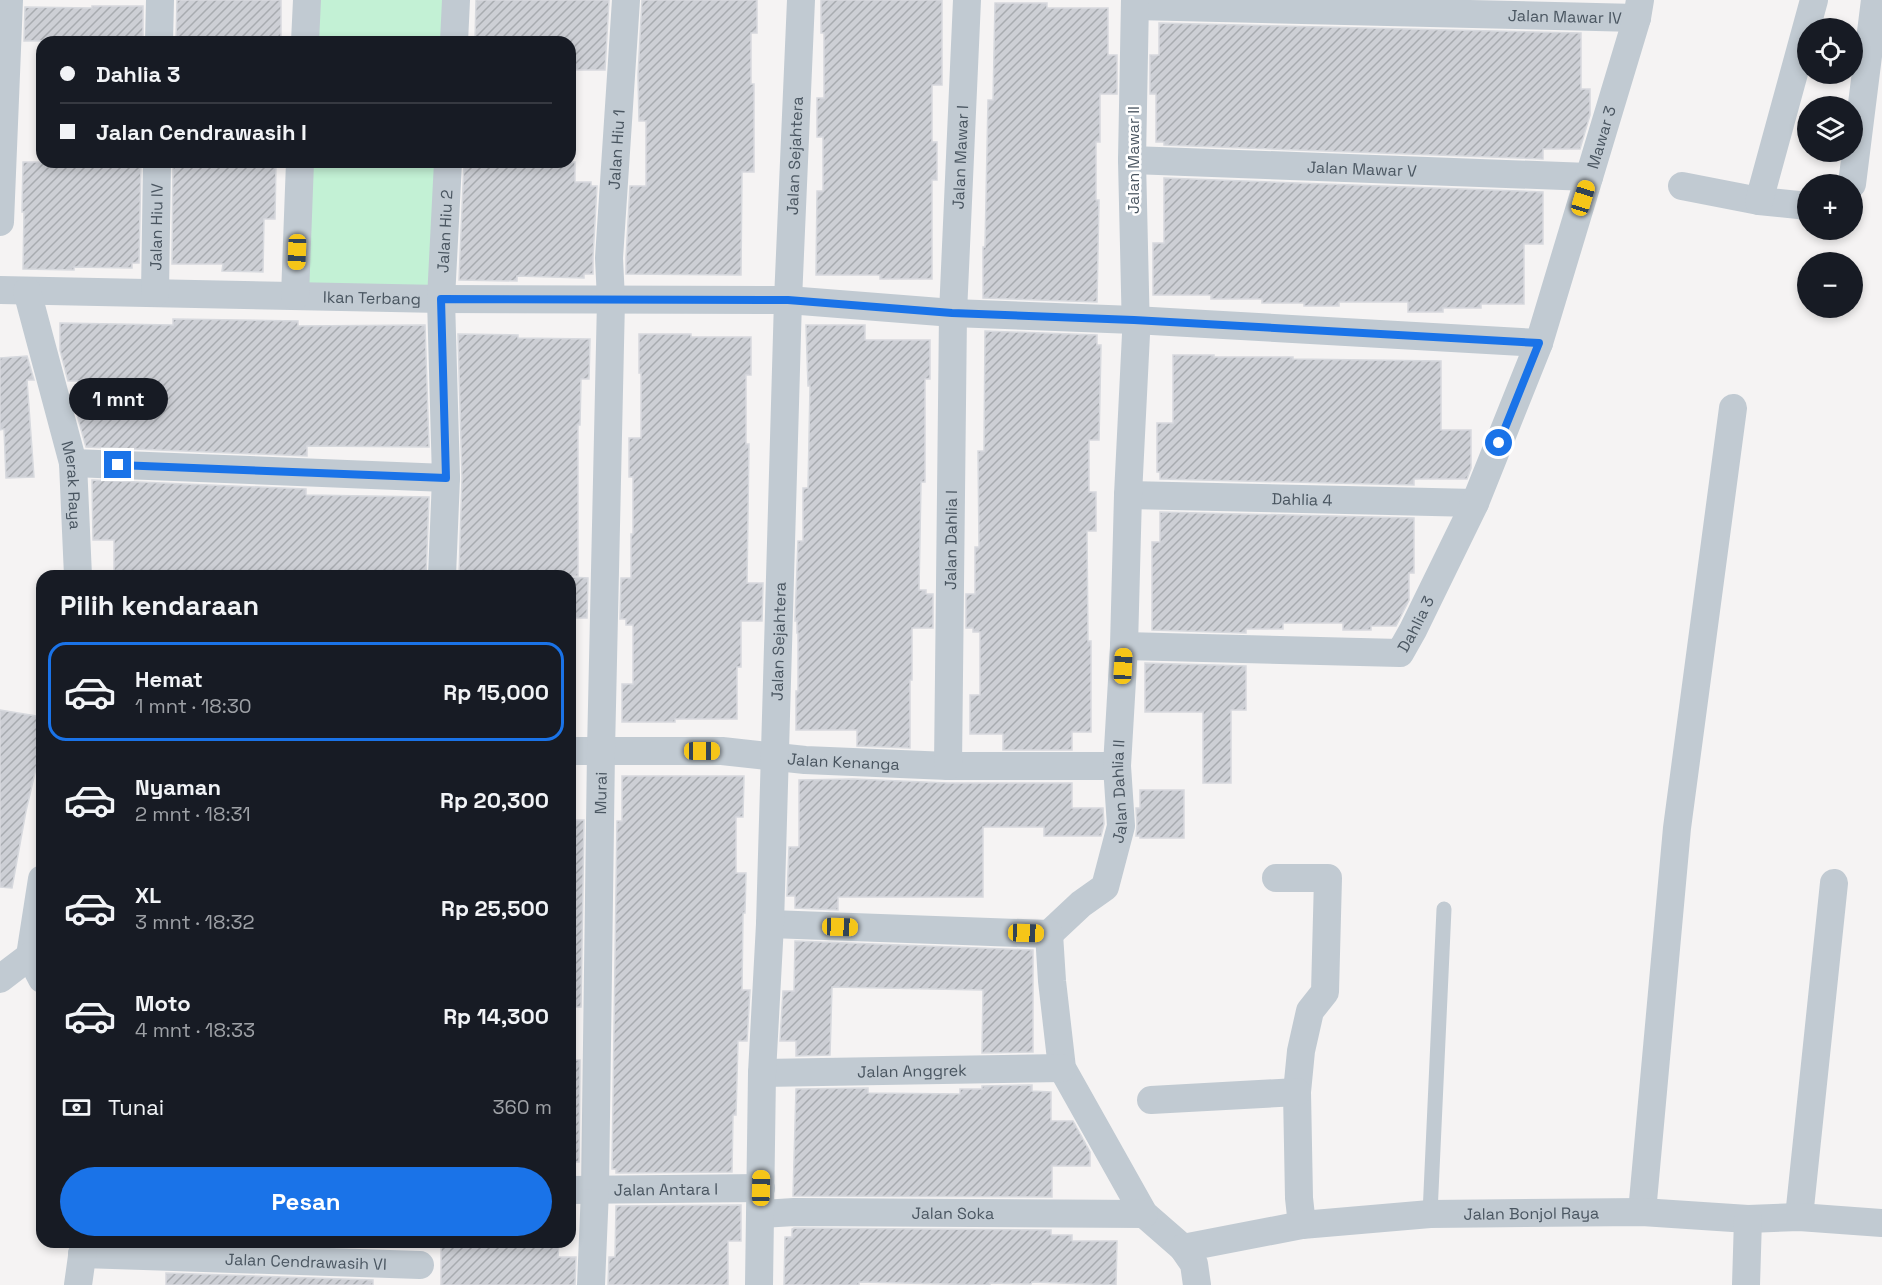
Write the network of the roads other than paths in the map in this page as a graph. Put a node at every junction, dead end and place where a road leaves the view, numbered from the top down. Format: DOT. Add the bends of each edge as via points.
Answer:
graph roads {
  1 [pos="9,0"];
  2 [pos="160,0"];
  3 [pos="307,0"];
  4 [pos="456,0"];
  5 [pos="626,0"];
  6 [pos="801,0"];
  7 [pos="967,0"];
  8 [pos="1814,0"];
  9 [pos="1875,0"];
  10 [pos="1135,3"];
  11 [pos="1638,9"];
  12 [pos="159,36"];
  13 [pos="305,36"];
  14 [pos="454,36"];
  15 [pos="1132,160"];
  16 [pos="157,168"];
  17 [pos="300,168"];
  18 [pos="448,168"];
  19 [pos="1853,174"];
  20 [pos="1589,177"];
  21 [pos="1682,186"];
  22 [pos="1760,201"];
  23 [pos="1797,205"];
  24 [pos="0,222"];
  25 [pos="14,291"];
  26 [pos="155,293"];
  27 [pos="295,296"];
  28 [pos="441,299"];
  29 [pos="611,300"];
  30 [pos="788,300"];
  31 [pos="952,313"];
  32 [pos="1134,320"];
  33 [pos="1539,343"];
  34 [pos="1734,408"];
  35 [pos="73,463"];
  36 [pos="446,478"];
  37 [pos="1128,495"];
  38 [pos="1475,503"];
  39 [pos="78,570"];
  40 [pos="442,570"];
  41 [pos="1124,646"];
  42 [pos="576,751"];
  43 [pos="601,751"];
  44 [pos="776,756"];
  45 [pos="948,766"];
  46 [pos="1117,766"];
  47 [pos="1276,878"];
  48 [pos="1834,883"];
  49 [pos="1444,909"];
  50 [pos="770,924"];
  51 [pos="1049,934"];
  52 [pos="36,965"];
  53 [pos="0,979"];
  54 [pos="1062,1068"];
  55 [pos="762,1074"];
  56 [pos="1297,1092"];
  57 [pos="1151,1100"];
  58 [pos="583,1190"];
  59 [pos="761,1201"];
  60 [pos="1642,1212"];
  61 [pos="1144,1214"];
  62 [pos="1430,1214"];
  63 [pos="1799,1217"];
  64 [pos="1748,1219"];
  65 [pos="1882,1223"];
  66 [pos="1302,1226"];
  67 [pos="83,1248"];
  68 [pos="1183,1248"];
  69 [pos="420,1264"];
  70 [pos="78,1285"];
  71 [pos="591,1285"];
  72 [pos="759,1285"];
  73 [pos="1197,1285"];
  74 [pos="1746,1285"];
  1 -- 24 [label="street"];
  2 -- 12 [label="street"];
  3 -- 13 [label="street"];
  4 -- 14 [label="street"];
  5 -- 29 [label="street, Jalan Hiu 1" via="609,258"];
  6 -- 30 [label="street, Jalan Sejahtera"];
  7 -- 31 [label="street, Jalan Mawar I"];
  8 -- 22 [label="street"];
  9 -- 19 [label="street"];
  10 -- 11 [label="street, Jalan Mawar IV"];
  10 -- 15 [label="street, Jalan Mawar II"];
  11 -- 20 [label="street, Mawar 3"];
  15 -- 20 [label="street, Jalan Mawar V"];
  15 -- 32 [label="street, Jalan Mawar II"];
  16 -- 26 [label="street, Jalan Hiu IV"];
  17 -- 27 [label="street"];
  18 -- 28 [label="street, Jalan Hiu 2"];
  20 -- 33 [label="street, Mawar 3"];
  21 -- 22 [label="street"];
  22 -- 23 [label="street"];
  25 -- 26 [label="street, Ikan Terbang"];
  25 -- 35 [label="street, Merak Raya"];
  26 -- 27 [label="street, Ikan Terbang"];
  27 -- 28 [label="street, Ikan Terbang"];
  28 -- 29 [label="street, Ikan Terbang"];
  28 -- 36 [label="street, Jalan Hiu 2"];
  29 -- 30 [label="street, Ikan Terbang"];
  29 -- 43 [label="street, Murai"];
  30 -- 31 [label="street, Ikan Terbang"];
  30 -- 44 [label="street, Jalan Sejahtera"];
  31 -- 32 [label="street, Ikan Terbang"];
  31 -- 45 [label="street, Jalan Dahlia I"];
  32 -- 33 [label="street, Ikan Terbang"];
  32 -- 37 [label="street, Jalan Dahlia II"];
  33 -- 38 [label="street, Dahlia 3"];
  34 -- 60 [label="street" via="1677,828"];
  35 -- 36 [label="street"];
  35 -- 39 [label="street, Merak Raya"];
  36 -- 40 [label="street, Jalan Hiu 2"];
  37 -- 38 [label="street, Dahlia 4"];
  37 -- 41 [label="street, Jalan Dahlia II"];
  38 -- 41 [label="street, Dahlia 3" via="1400,652"];
  41 -- 46 [label="street, Jalan Dahlia II"];
  42 -- 43 [label="street, Jalan Kenanga"];
  43 -- 44 [label="street, Jalan Kenanga" via="722,751"];
  43 -- 58 [label="street, Murai"];
  44 -- 45 [label="street, Jalan Kenanga"];
  44 -- 50 [label="street, Jalan Sejahtera"];
  45 -- 46 [label="street, Jalan Kenanga"];
  46 -- 51 [label="street, Jalan Dahlia II" via="1121,826 1105,887"];
  47 -- 56 [label="street" via="1328,878 1325,992 1310,1011"];
  48 -- 63 [label="street"];
  49 -- 62 [label="lane"];
  50 -- 51 [label="street"];
  50 -- 55 [label="street, Jalan Sejahtera"];
  51 -- 54 [label="street"];
  52 -- 53 [label="street"];
  54 -- 55 [label="street, Jalan Anggrek"];
  54 -- 61 [label="street"];
  55 -- 59 [label="street, Jalan Sejahtera"];
  56 -- 57 [label="street"];
  56 -- 66 [label="street"];
  58 -- 59 [label="street, Jalan Antara I"];
  58 -- 71 [label="street, Murai"];
  59 -- 61 [label="street, Jalan Soka" via="794,1212"];
  59 -- 72 [label="street, Jalan Sejahtera"];
  60 -- 62 [label="street, Jalan Bonjol Raya"];
  60 -- 64 [label="street, Jalan Bonjol Raya"];
  61 -- 68 [label="street"];
  62 -- 66 [label="street, Jalan Bonjol Raya"];
  63 -- 64 [label="street, Jalan Bonjol Raya"];
  63 -- 65 [label="street, Jalan Bonjol Raya"];
  64 -- 74 [label="street"];
  66 -- 68 [label="street, Jalan Bonjol Raya"];
  67 -- 69 [label="street, Jalan Cendrawasih VI"];
  67 -- 70 [label="street"];
  68 -- 73 [label="street" via="1194,1264"];
}
